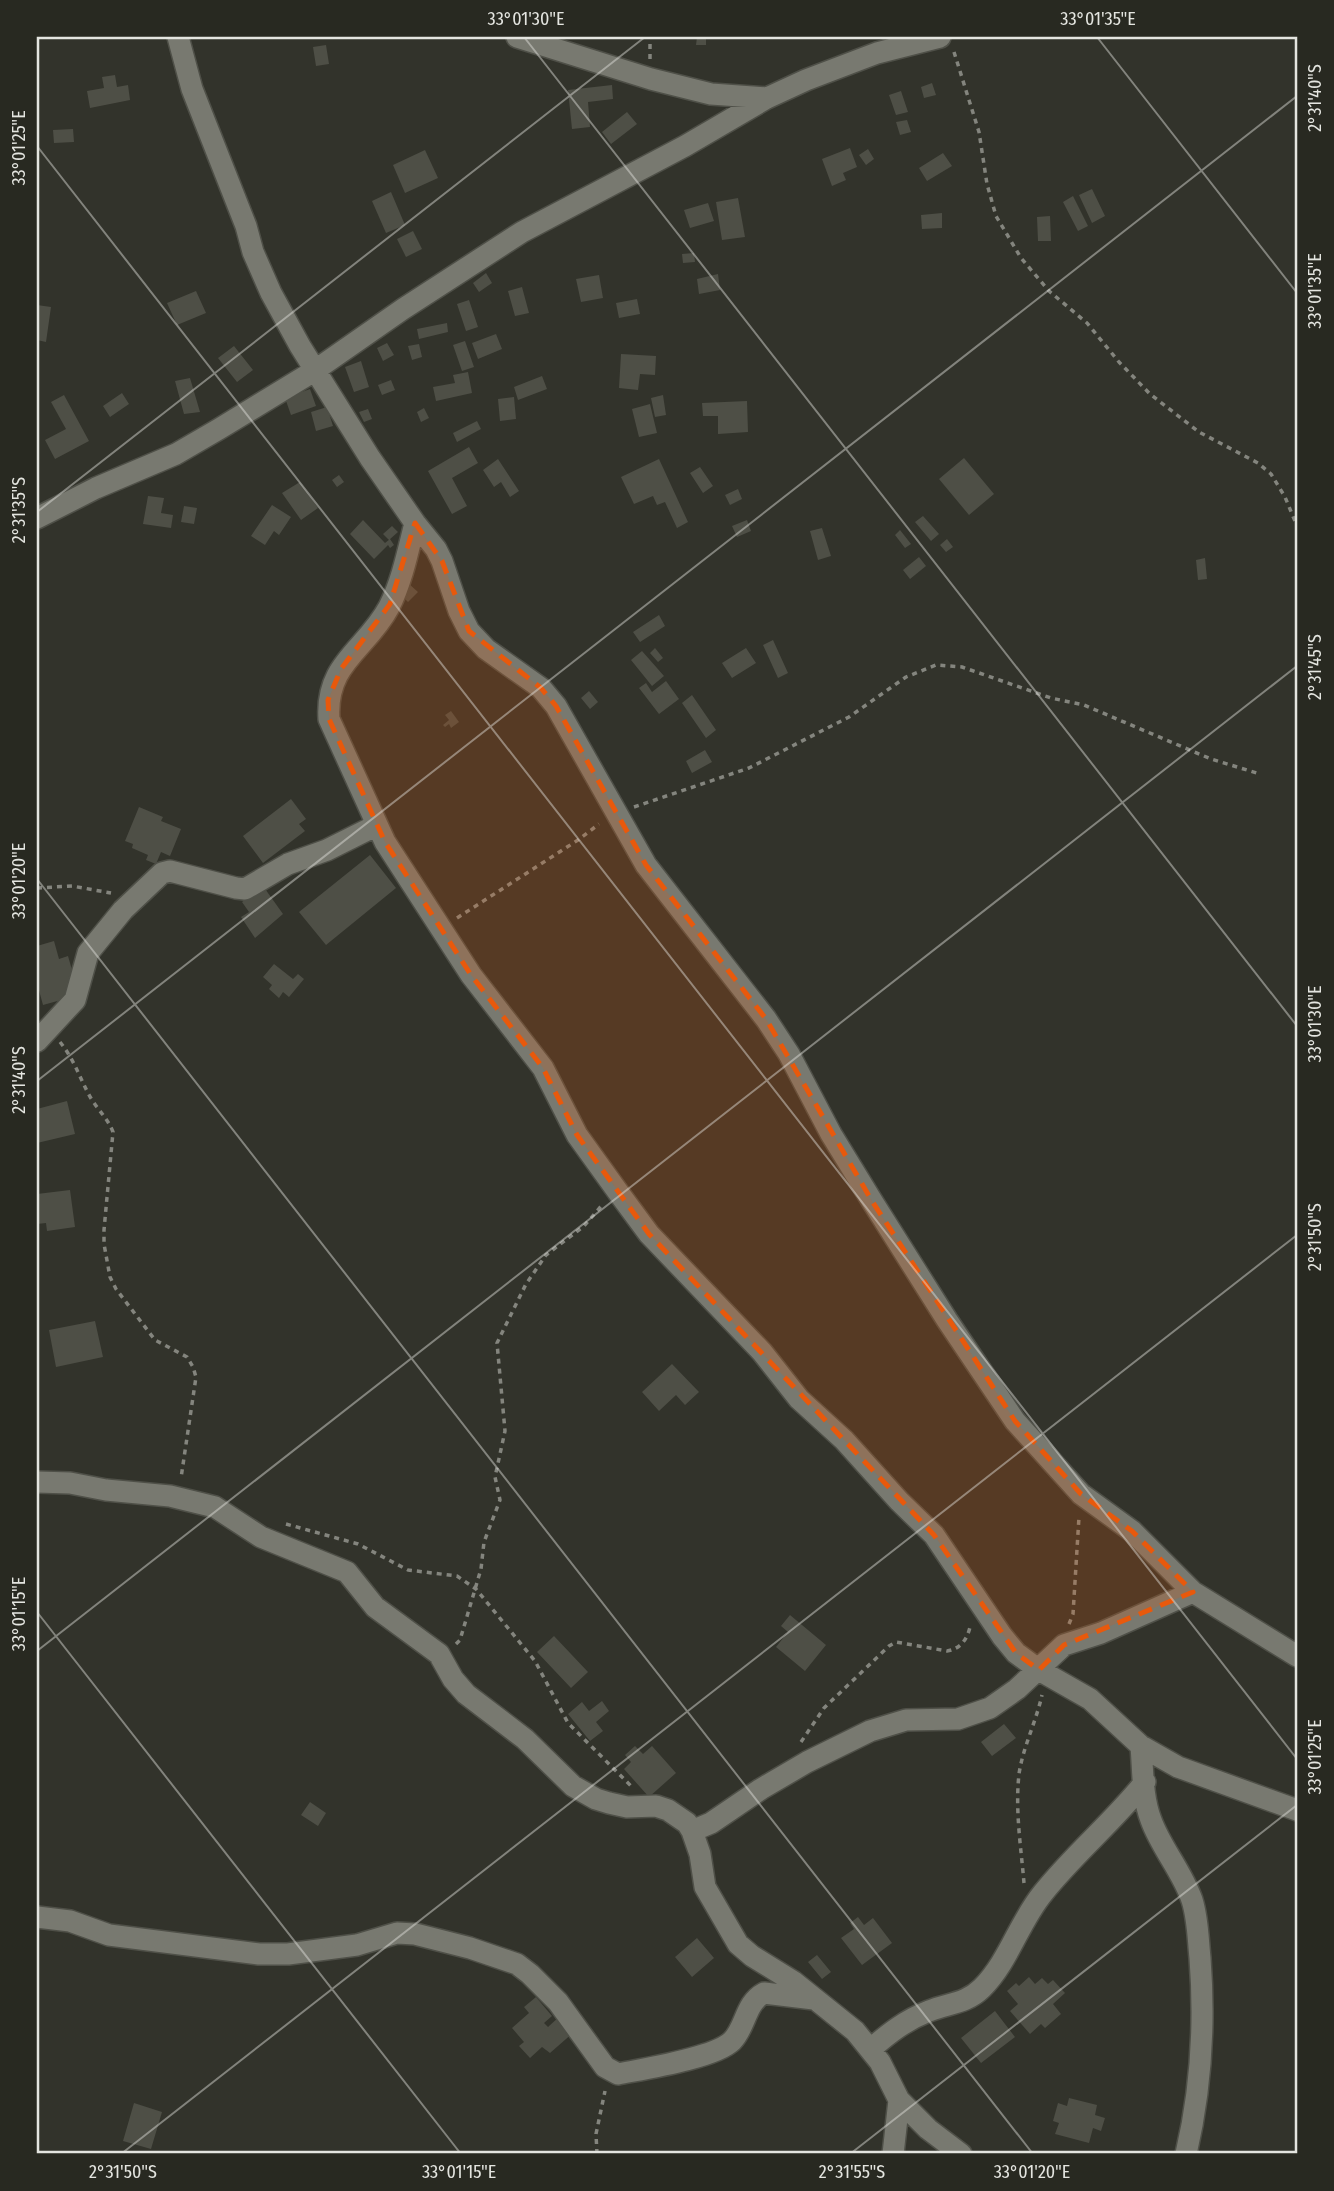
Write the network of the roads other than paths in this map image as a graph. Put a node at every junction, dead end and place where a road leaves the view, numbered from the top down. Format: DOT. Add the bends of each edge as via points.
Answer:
graph roads {
  1 [pos="178,37"];
  2 [pos="517,37"];
  3 [pos="946,43"];
  4 [pos="875,45"];
  5 [pos="767,98"];
  6 [pos="314,371"];
  7 [pos="37,518"];
  8 [pos="415,523"];
  9 [pos="377,825"];
  10 [pos="43,1035"];
  11 [pos="37,1482"];
  12 [pos="1193,1592"];
  13 [pos="1297,1656"];
  14 [pos="1039,1670"];
  15 [pos="1141,1746"];
  16 [pos="1145,1782"];
  17 [pos="1297,1810"];
  18 [pos="692,1830"];
  19 [pos="37,1917"];
  20 [pos="814,1999"];
  21 [pos="871,2049"];
  22 [pos="899,2100"];
  23 [pos="893,2154"];
  24 [pos="961,2154"];
  25 [pos="1186,2154"];
  1 -- 6 [label="street" via="192,89 257,261"];
  2 -- 5 [label="street" via="712,94"];
  3 -- 4 [label="street"];
  4 -- 5 [label="street"];
  5 -- 6 [label="street" via="522,232"];
  6 -- 7 [label="street" via="176,454"];
  6 -- 8 [label="street"];
  8 -- 9 [label="street" via="390,604 341,669 328,700 329,719"];
  8 -- 12 [label="street" via="442,561 469,631 486,649 541,688 566,723 646,865 789,1054 872,1201 1015,1421 1081,1494 1132,1531"];
  9 -- 10 [label="street" via="288,864 245,889 166,872 123,910 88,953 75,1000"];
  9 -- 14 [label="street" via="471,975 543,1068 577,1135 649,1234 762,1352 799,1399 934,1535 1016,1653"];
  11 -- 18 [label="street" via="178,1497 215,1507 261,1536 342,1569 375,1607 443,1660 466,1694 525,1739 573,1786 609,1803 668,1810"];
  12 -- 13 [label="street"];
  12 -- 14 [label="street" via="1058,1650"];
  14 -- 15 [label="street" via="1090,1699"];
  14 -- 18 [label="street" via="975,1715 906,1720 870,1731"];
  15 -- 16 [label="street"];
  15 -- 17 [label="street" via="1178,1767"];
  16 -- 21 [label="street" via="1041,1895 992,1976 973,1996 907,2021"];
  16 -- 25 [label="street" via="1152,1823 1186,1887 1198,1928 1200,2070"];
  18 -- 20 [label="street" via="705,1887 738,1944"];
  19 -- 20 [label="street" via="70,1921 109,1935 259,1954 357,1945 397,1933 470,1948 530,1973 611,2072 618,2074 728,2045 741,2029 752,2001 764,1993"];
  20 -- 21 [label="street"];
  21 -- 22 [label="street"];
  22 -- 23 [label="street"];
  22 -- 24 [label="street"];
}
